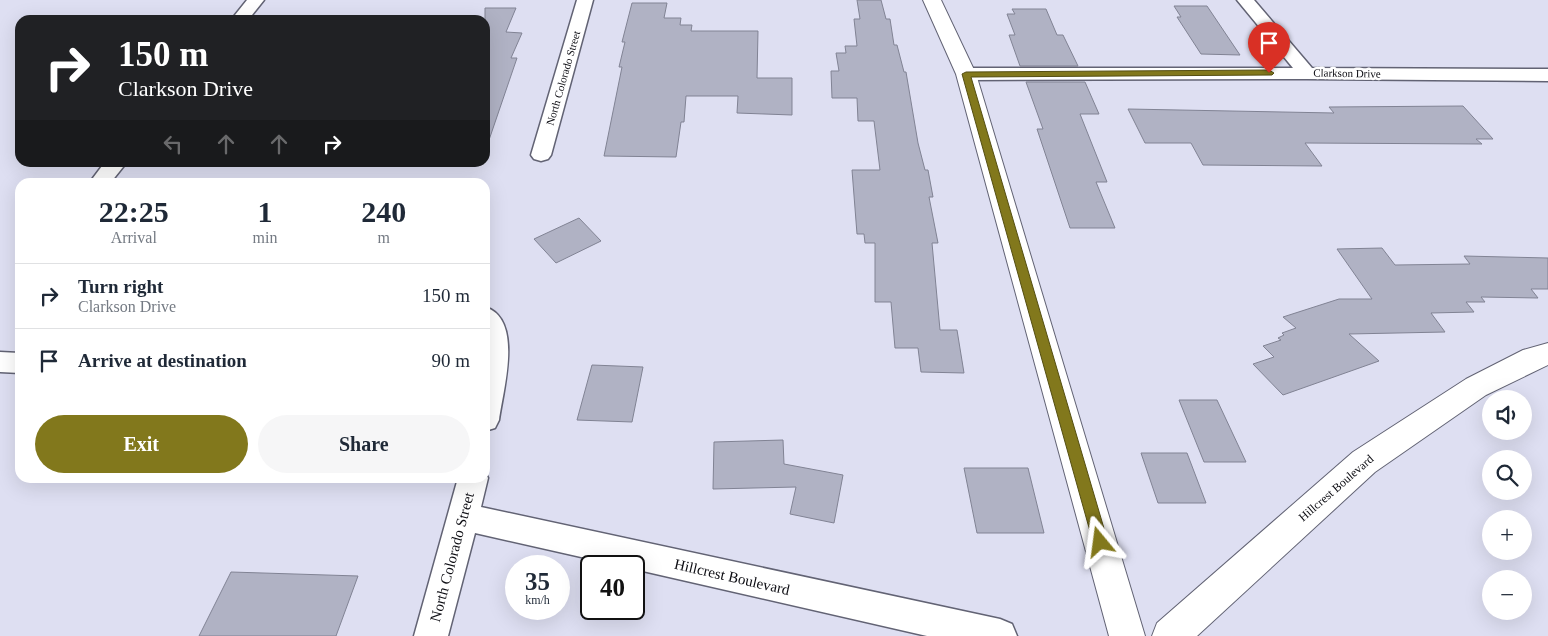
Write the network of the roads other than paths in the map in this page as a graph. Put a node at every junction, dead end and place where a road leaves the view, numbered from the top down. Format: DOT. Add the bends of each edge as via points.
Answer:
graph roads {
  1 [pos="256,0"];
  2 [pos="585,0"];
  3 [pos="932,0"];
  4 [pos="1246,0"];
  5 [pos="243,15"];
  6 [pos="1307,73"];
  7 [pos="966,74"];
  8 [pos="1548,75"];
  9 [pos="541,155"];
  10 [pos="113,167"];
  11 [pos="103,178"];
  12 [pos="490,322"];
  13 [pos="1548,354"];
  14 [pos="0,362"];
  15 [pos="15,362"];
  16 [pos="490,388"];
  17 [pos="471,483"];
  18 [pos="464,517"];
  19 [pos="431,636"];
  20 [pos="1000,636"];
  21 [pos="1128,636"];
  22 [pos="1170,636"];
  1 -- 5 [label="street"];
  2 -- 9 [label="street, North Colorado Street"];
  3 -- 7 [label="street"];
  4 -- 6 [label="street"];
  6 -- 7 [label="street, Clarkson Drive"];
  6 -- 8 [label="street, Clarkson Drive"];
  7 -- 21 [label="street"];
  10 -- 11 [label="street"];
  12 -- 16 [label="street" via="496,349"];
  13 -- 22 [label="street, Hillcrest Boulevard" via="1533,358 1476,387 1364,462"];
  14 -- 15 [label="street"];
  17 -- 18 [label="street, North Colorado Street"];
  18 -- 19 [label="street, North Colorado Street"];
  18 -- 20 [label="street, Hillcrest Boulevard"];
}
